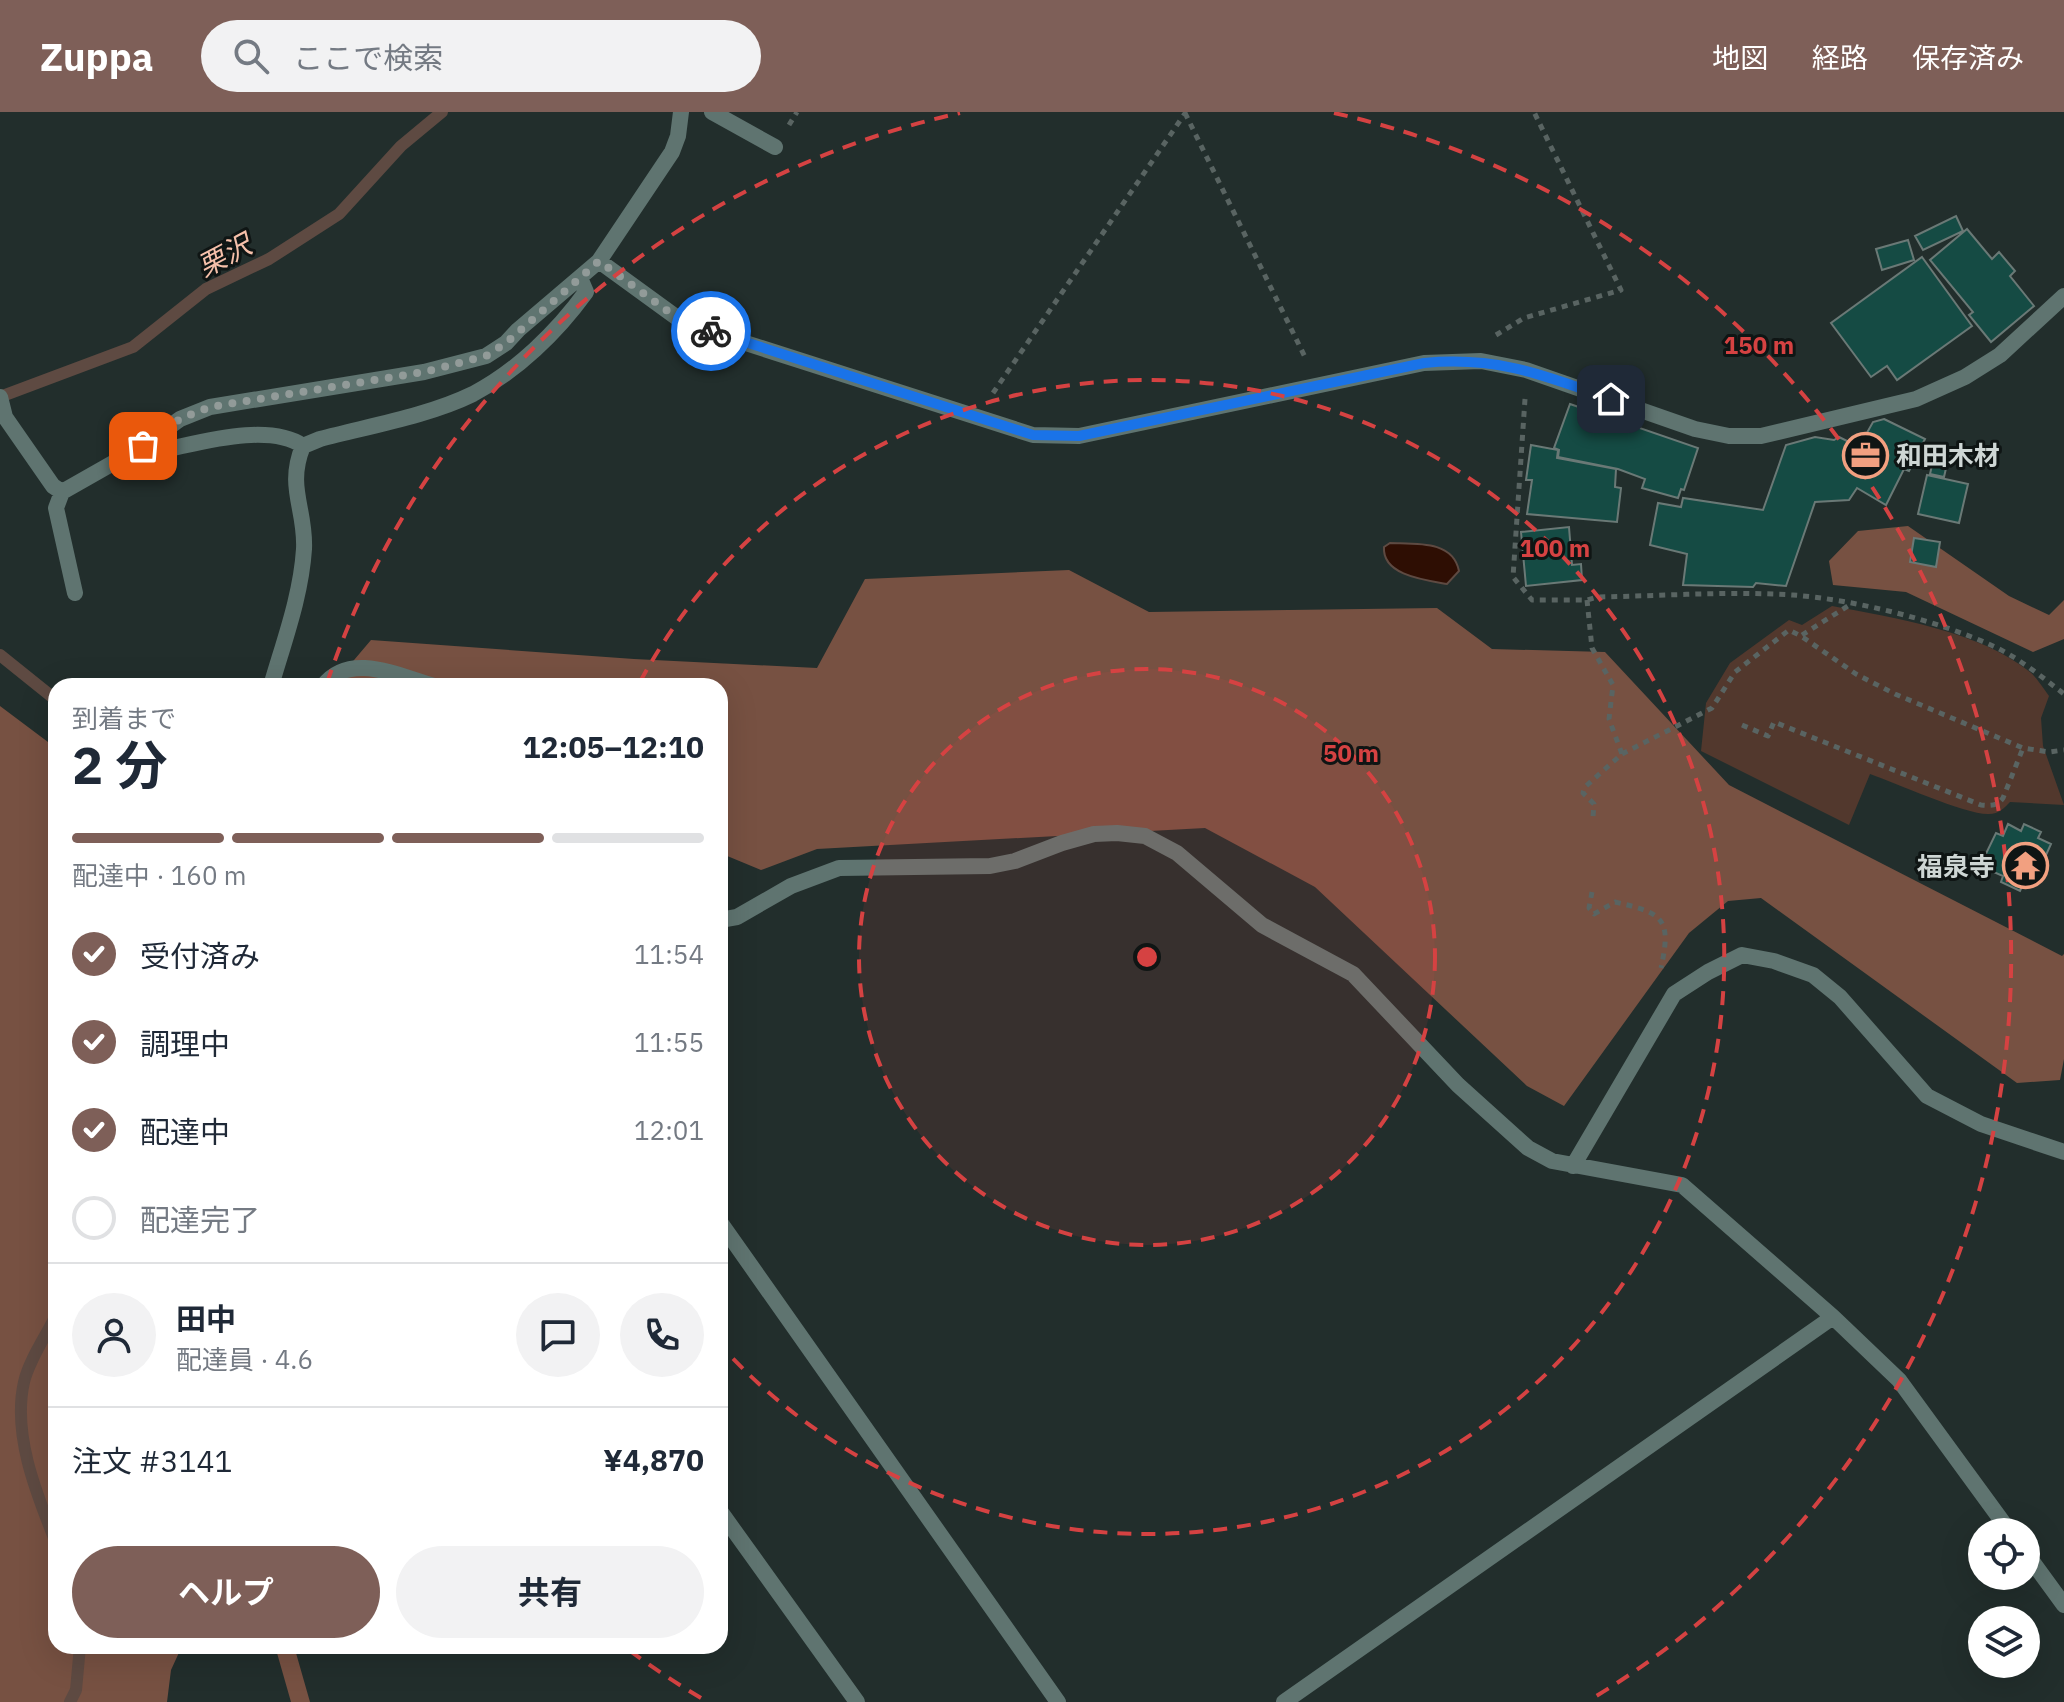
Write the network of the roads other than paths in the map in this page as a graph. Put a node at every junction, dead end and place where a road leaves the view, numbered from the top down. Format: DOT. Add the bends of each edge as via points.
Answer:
graph roads {
  1 [pos="681,112"];
  2 [pos="712,112"];
  3 [pos="775,147"];
  4 [pos="599,261"];
  5 [pos="580,278"];
  6 [pos="2064,296"];
  7 [pos="0,397"];
  8 [pos="159,434"];
  9 [pos="303,446"];
  10 [pos="62,492"];
  11 [pos="75,593"];
  12 [pos="273,678"];
  13 [pos="331,678"];
  14 [pos="404,678"];
  15 [pos="728,919"];
  16 [pos="2064,1152"];
  17 [pos="1573,1166"];
  18 [pos="728,1233"];
  19 [pos="1833,1317"];
  20 [pos="2000,1518"];
  21 [pos="728,1522"];
  22 [pos="2040,1572"];
  23 [pos="2064,1605"];
  24 [pos="857,1702"];
  25 [pos="1058,1702"];
  26 [pos="1284,1702"];
  1 -- 4 [label="street" via="672,152"];
  2 -- 3 [label="street"];
  4 -- 5 [label="street"];
  4 -- 6 [label="street" via="676,317 1033,435 1079,436 1453,360 1526,370 1695,429 1761,436 1916,399 1965,377 2000,355"];
  5 -- 8 [label="street" via="486,356 424,372 210,407"];
  5 -- 9 [label="street" via="586,292 567,318 527,357 474,393"];
  7 -- 10 [label="street" via="5,417"];
  8 -- 9 [label="street" via="173,448 228,436 290,437"];
  8 -- 10 [label="street"];
  9 -- 12 [label="street" via="295,466 304,545 298,595"];
  10 -- 11 [label="street" via="56,508"];
  13 -- 14 [label="street" via="339,670 359,666"];
  15 -- 17 [label="street" via="839,868 990,866 1094,834 1145,836 1177,853 1262,925 1353,974 1458,1085 1528,1148"];
  16 -- 17 [label="street" via="1981,1124 1927,1096 1840,997 1813,975 1742,955 1674,994"];
  17 -- 19 [label="street" via="1682,1185"];
  18 -- 25 [label="street"];
  19 -- 20 [label="street" via="1899,1380"];
  19 -- 26 [label="street"];
  21 -- 24 [label="street"];
  22 -- 23 [label="street"];
}
